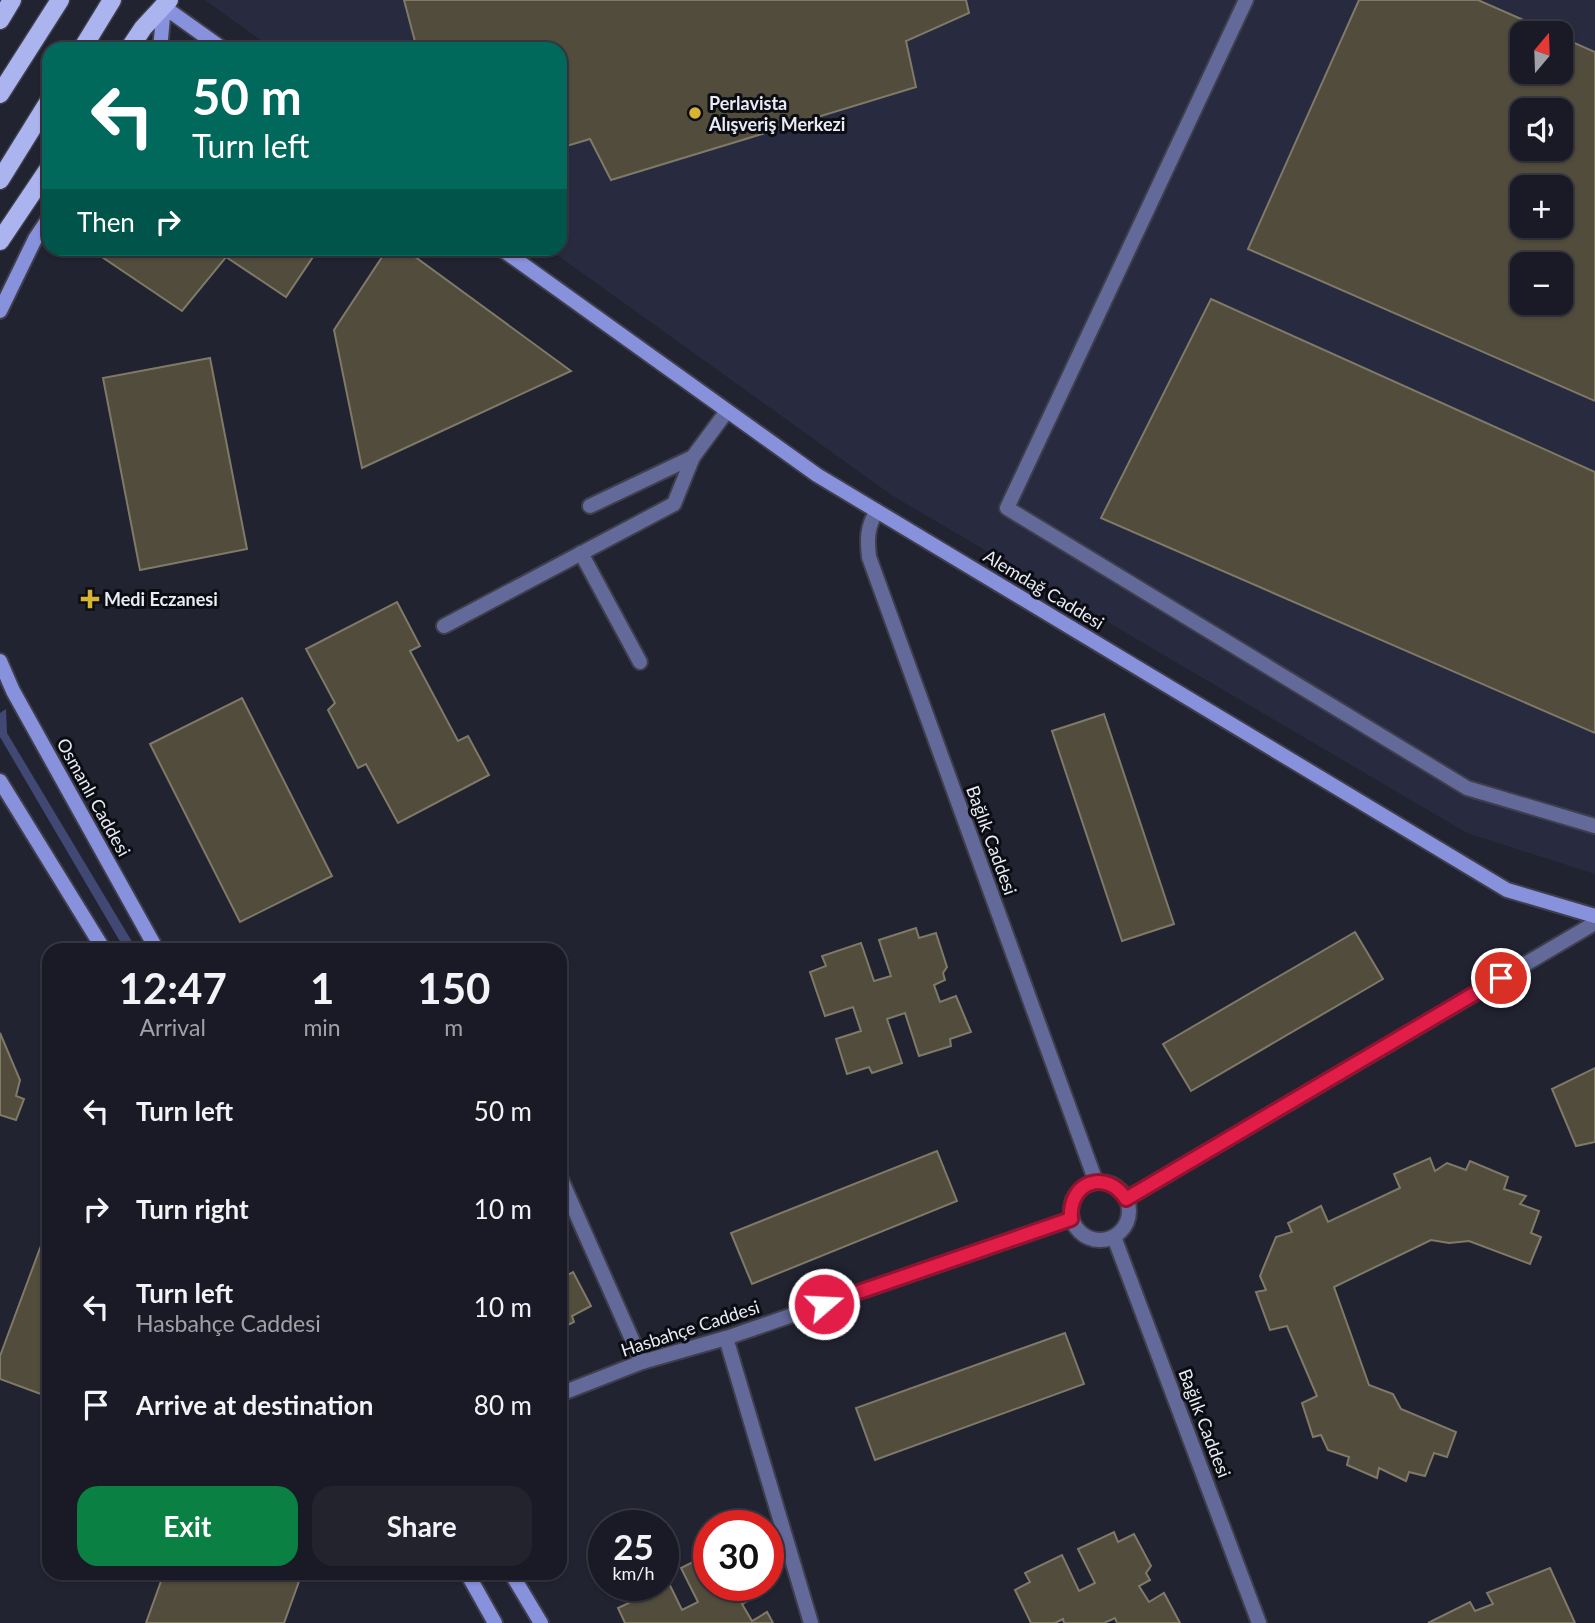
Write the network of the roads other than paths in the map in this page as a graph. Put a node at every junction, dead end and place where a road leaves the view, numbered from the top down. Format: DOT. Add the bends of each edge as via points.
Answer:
graph roads {
  1 [pos="12,0"];
  2 [pos="60,0"];
  3 [pos="112,0"];
  4 [pos="1246,0"];
  5 [pos="167,4"];
  6 [pos="0,20"];
  7 [pos="86,42"];
  8 [pos="134,42"];
  9 [pos="161,42"];
  10 [pos="214,42"];
  11 [pos="0,94"];
  12 [pos="42,113"];
  13 [pos="42,178"];
  14 [pos="0,180"];
  15 [pos="42,228"];
  16 [pos="0,241"];
  17 [pos="511,256"];
  18 [pos="0,311"];
  19 [pos="727,411"];
  20 [pos="693,457"];
  21 [pos="590,506"];
  22 [pos="877,511"];
  23 [pos="581,553"];
  24 [pos="444,626"];
  25 [pos="0,661"];
  26 [pos="640,662"];
  27 [pos="0,782"];
  28 [pos="1595,826"];
  29 [pos="1595,916"];
  30 [pos="1595,923"];
  31 [pos="100,943"];
  32 [pos="153,943"];
  33 [pos="1096,1182"];
  34 [pos="567,1193"];
  35 [pos="1126,1199"];
  36 [pos="1071,1219"];
  37 [pos="1114,1237"];
  38 [pos="726,1338"];
  39 [pos="642,1362"];
  40 [pos="567,1391"];
  41 [pos="471,1580"];
  42 [pos="515,1580"];
  43 [pos="495,1623"];
  44 [pos="541,1623"];
  45 [pos="811,1623"];
  46 [pos="1259,1623"];
  1 -- 6 [label="main road"];
  2 -- 11 [label="main road"];
  3 -- 7 [label="main road"];
  4 -- 28 [label="street" via="1007,508 1467,788"];
  5 -- 8 [label="main road"];
  5 -- 9 [label="main road"];
  5 -- 10 [label="main road"];
  12 -- 14 [label="main road"];
  13 -- 16 [label="main road"];
  15 -- 18 [label="main road"];
  17 -- 19 [label="main road, Alemdağ Caddesi"];
  19 -- 20 [label="street"];
  19 -- 22 [label="main road, Alemdağ Caddesi"];
  20 -- 21 [label="street"];
  20 -- 23 [label="street" via="674,504"];
  22 -- 29 [label="main road, Alemdağ Caddesi" via="1507,891"];
  22 -- 33 [label="street, Bağlık Caddesi" via="867,538 869,557"];
  23 -- 24 [label="street"];
  23 -- 26 [label="street"];
  25 -- 32 [label="main road, Osmanlı Caddesi"];
  27 -- 31 [label="main road"];
  30 -- 35 [label="street"];
  33 -- 35 [label="street" via="1114,1185"];
  33 -- 36 [label="street" via="1087,1184 1073,1199"];
  34 -- 39 [label="street"];
  35 -- 37 [label="street" via="1129,1216"];
  36 -- 37 [label="street" via="1088,1238"];
  36 -- 38 [label="street, Hasbahçe Caddesi"];
  37 -- 46 [label="street, Bağlık Caddesi"];
  38 -- 39 [label="street, Hasbahçe Caddesi"];
  38 -- 45 [label="street"];
  39 -- 40 [label="street, Hasbahçe Caddesi"];
  41 -- 43 [label="main road"];
  42 -- 44 [label="main road"];
}
